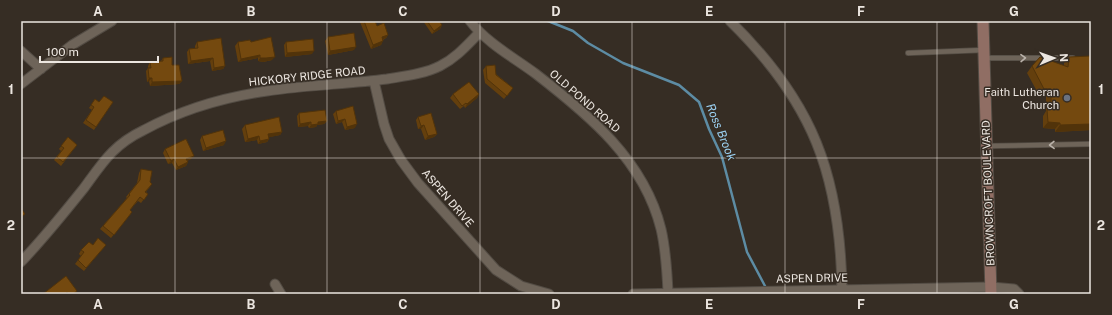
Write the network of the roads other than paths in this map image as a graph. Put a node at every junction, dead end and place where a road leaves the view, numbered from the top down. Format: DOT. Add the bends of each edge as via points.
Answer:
graph roads {
  1 [pos="112,21"];
  2 [pos="470,21"];
  3 [pos="730,21"];
  4 [pos="983,21"];
  5 [pos="479,32"];
  6 [pos="21,51"];
  7 [pos="908,53"];
  8 [pos="984,54"];
  9 [pos="1076,58"];
  10 [pos="41,69"];
  11 [pos="374,81"];
  12 [pos="21,84"];
  13 [pos="1091,144"];
  14 [pos="987,146"];
  15 [pos="21,262"];
  16 [pos="275,284"];
  17 [pos="842,289"];
  18 [pos="991,290"];
  19 [pos="668,292"];
  20 [pos="281,294"];
  21 [pos="548,294"];
  22 [pos="633,294"];
  23 [pos="1019,294"];
  1 -- 10 [label="street" via="72,45"];
  2 -- 5 [label="street, OLD POND ROAD"];
  3 -- 17 [label="street" via="761,52 803,114 813,134 834,197 842,254"];
  4 -- 8 [label="main road, BROWNCROFT BOULEVARD"];
  5 -- 11 [label="street, HICKORY RIDGE ROAD" via="463,49 441,65 420,73"];
  5 -- 19 [label="street, OLD POND ROAD" via="537,75 596,124 628,159 645,187 656,214 666,255"];
  6 -- 10 [label="street"];
  7 -- 8 [label="lane"];
  8 -- 9 [label="lane, one-way"];
  8 -- 14 [label="main road, BROWNCROFT BOULEVARD"];
  10 -- 12 [label="street"];
  11 -- 15 [label="street, HICKORY RIDGE ROAD" via="280,89 244,95 187,112 143,130 125,141 99,165 84,188"];
  11 -- 21 [label="street, ASPEN DRIVE" via="389,139 418,183 496,270 521,286"];
  13 -- 14 [label="lane, one-way"];
  14 -- 18 [label="main road, BROWNCROFT BOULEVARD"];
  16 -- 20 [label="street"];
  17 -- 18 [label="street, ASPEN DRIVE"];
  17 -- 19 [label="street, ASPEN DRIVE"];
  18 -- 23 [label="street, ASPEN DRIVE" via="1014,289"];
  19 -- 22 [label="street, ASPEN DRIVE"];
}
